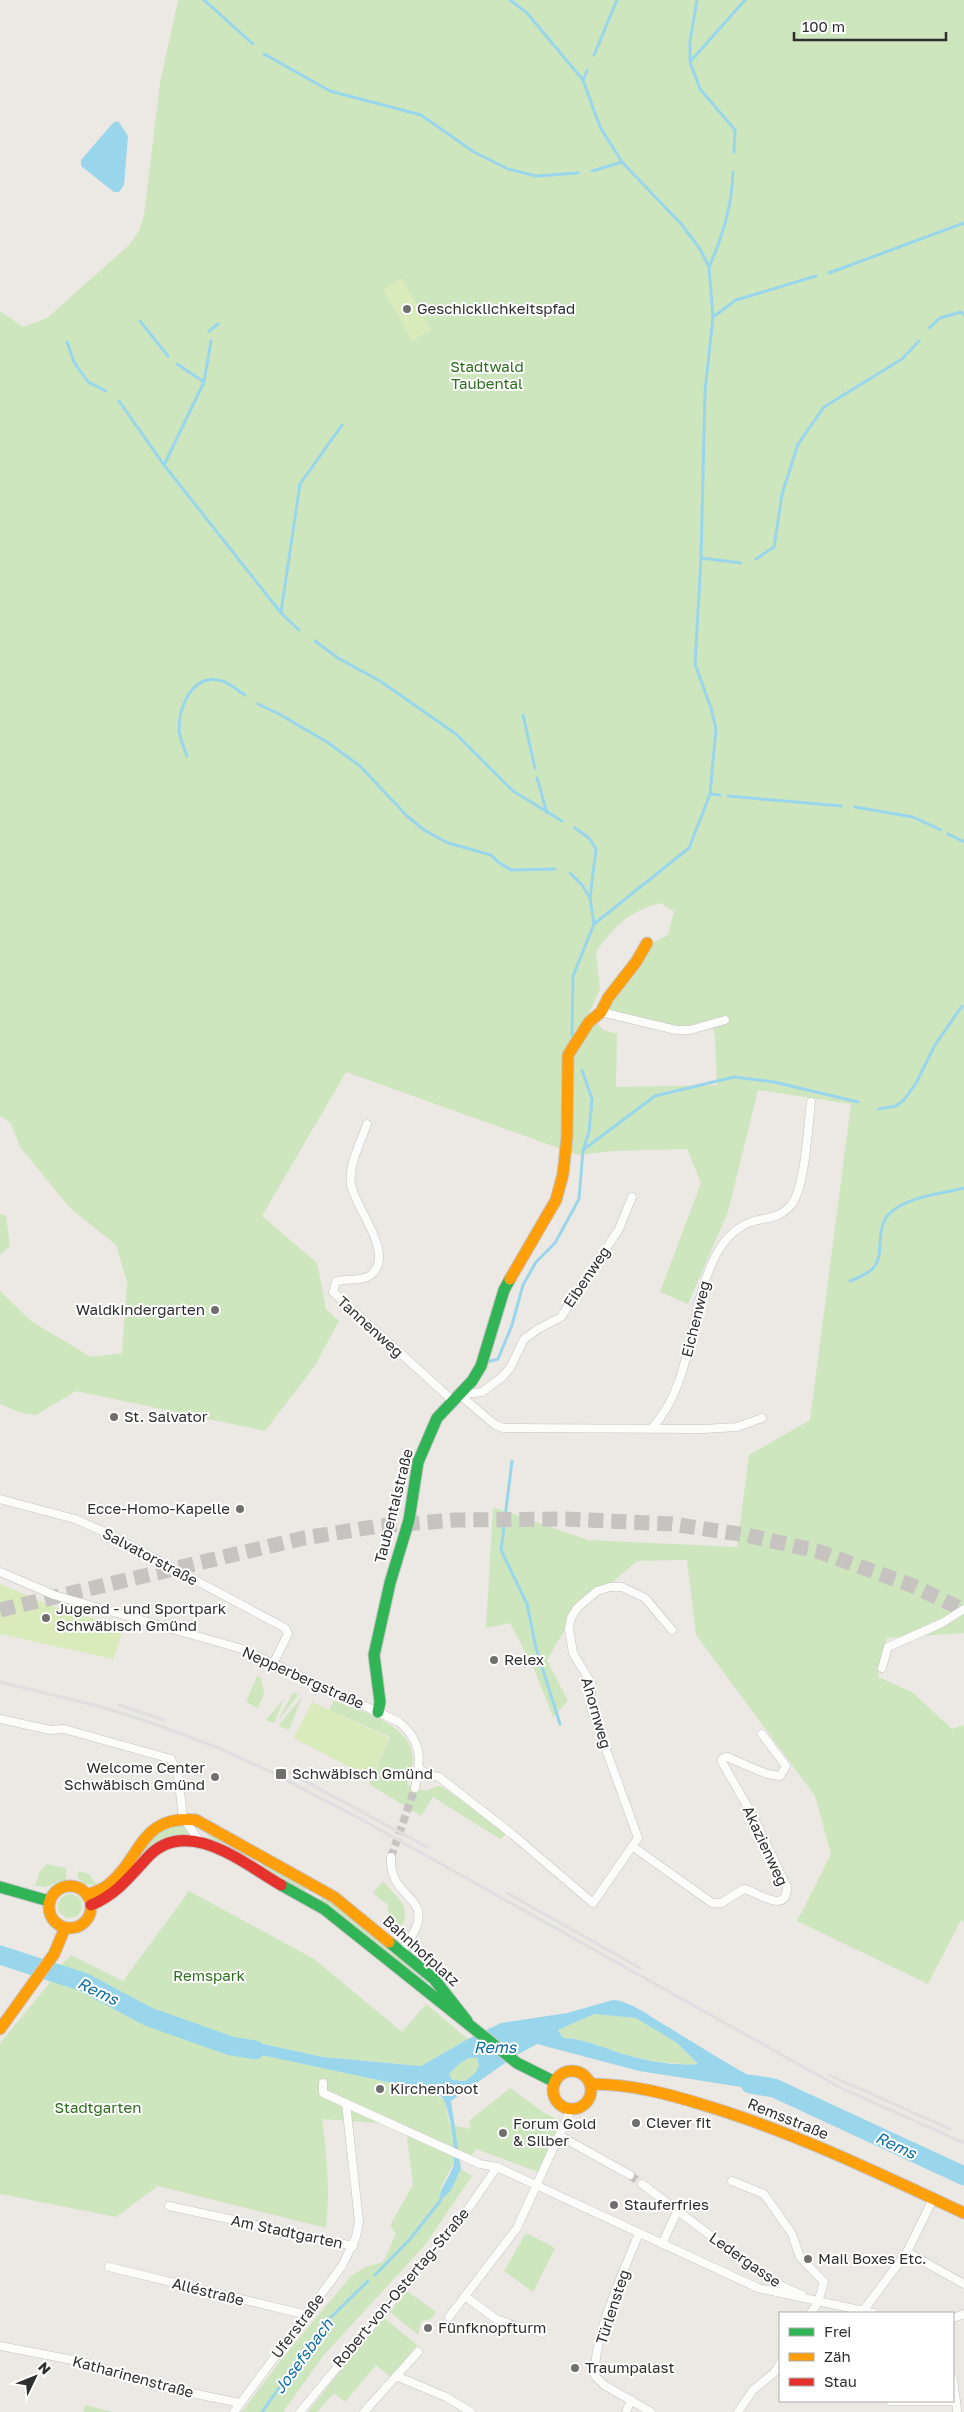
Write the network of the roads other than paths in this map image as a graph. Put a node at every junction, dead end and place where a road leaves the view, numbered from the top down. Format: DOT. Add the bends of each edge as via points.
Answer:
graph roads {
  1 [pos="647,943"];
  2 [pos="601,1012"];
  3 [pos="725,1020"];
  4 [pos="811,1102"];
  5 [pos="367,1124"];
  6 [pos="632,1197"];
  7 [pos="456,1397"];
  8 [pos="762,1418"];
  9 [pos="652,1428"];
  10 [pos="0,1500"];
  11 [pos="0,1572"];
  12 [pos="964,1609"];
  13 [pos="672,1630"];
  14 [pos="273,1664"];
  15 [pos="882,1668"];
  16 [pos="378,1712"];
  17 [pos="0,1719"];
  18 [pos="762,1734"];
  19 [pos="419,1769"];
  20 [pos="415,1788"];
  21 [pos="183,1818"];
  22 [pos="201,1842"];
  23 [pos="632,1846"];
  24 [pos="391,1857"];
  25 [pos="0,1887"];
  26 [pos="89,1900"];
  27 [pos="49,1901"];
  28 [pos="65,1928"];
  29 [pos="401,1952"];
  30 [pos="0,2028"];
  31 [pos="472,2028"];
  32 [pos="555,2082"];
  33 [pos="323,2083"];
  34 [pos="591,2084"];
  35 [pos="346,2103"];
  36 [pos="571,2109"];
  37 [pos="560,2136"];
  38 [pos="497,2167"];
  39 [pos="630,2175"];
  40 [pos="732,2181"];
  41 [pos="642,2184"];
  42 [pos="536,2186"];
  43 [pos="934,2199"];
  44 [pos="169,2206"];
  45 [pos="677,2212"];
  46 [pos="964,2212"];
  47 [pos="639,2233"];
  48 [pos="662,2244"];
  49 [pos="353,2246"];
  50 [pos="907,2252"];
  51 [pos="109,2267"];
  52 [pos="964,2284"];
  53 [pos="465,2296"];
  54 [pos="818,2302"];
  55 [pos="863,2311"];
  56 [pos="811,2312"];
  57 [pos="868,2312"];
  58 [pos="307,2315"];
  59 [pos="449,2317"];
  60 [pos="508,2323"];
  61 [pos="523,2327"];
  62 [pos="542,2333"];
  63 [pos="0,2346"];
  64 [pos="418,2352"];
  65 [pos="778,2374"];
  66 [pos="396,2376"];
  67 [pos="954,2386"];
  68 [pos="631,2400"];
  69 [pos="956,2401"];
  70 [pos="240,2403"];
  71 [pos="301,2410"];
  72 [pos="366,2410"];
  73 [pos="957,2410"];
  74 [pos="234,2412"];
  75 [pos="471,2412"];
  76 [pos="626,2412"];
  77 [pos="651,2412"];
  78 [pos="738,2412"];
  1 -- 2 [label="main road"];
  2 -- 3 [label="street" via="676,1030 690,1030"];
  2 -- 7 [label="main road, Taubentalstraße" via="589,1022 568,1055 567,1137 560,1188 552,1210 504,1290 480,1366"];
  4 -- 9 [label="street, Eichenweg" via="799,1191 792,1204 778,1217 740,1227 727,1238 716,1255 700,1293 686,1360 663,1416"];
  5 -- 7 [label="street, Tannenweg" via="350,1182 377,1242 377,1266 363,1279 336,1282 333,1292"];
  6 -- 7 [label="street, Eibenweg" via="619,1229 561,1317 524,1339 502,1377 482,1392"];
  7 -- 9 [label="street" via="503,1428"];
  7 -- 16 [label="main road, Taubentalstraße" via="437,1418 418,1462 409,1520 374,1655 380,1702"];
  8 -- 9 [label="street" via="737,1427"];
  10 -- 14 [label="street, Salvatorstraße" via="75,1519 111,1535 285,1628 288,1634"];
  11 -- 14 [label="street, Nepperbergstraße" via="54,1595 217,1641"];
  12 -- 15 [label="street" via="942,1623 888,1647"];
  13 -- 23 [label="street, Ahornweg" via="645,1598 622,1587 597,1591 577,1608 571,1618 569,1629 573,1653 591,1684 591,1708 638,1838"];
  14 -- 16 [label="street, Nepperbergstraße"];
  16 -- 19 [label="street" via="399,1722 412,1733 418,1747"];
  17 -- 21 [label="street" via="50,1730 64,1729 171,1759 178,1774"];
  18 -- 23 [label="street, Akazienweg" via="786,1766 780,1776 767,1774 727,1757 722,1762 754,1818 786,1887 779,1900 771,1901 744,1889 721,1903 712,1903"];
  19 -- 20 [label="street"];
  19 -- 23 [label="street" via="439,1777 593,1903"];
  21 -- 22 [label="street, Bahnhofplatz"];
  21 -- 26 [label="main road" via="159,1826 141,1842 112,1881"];
  21 -- 29 [label="main road, Bahnhofplatz" via="208,1825 319,1888 350,1909"];
  22 -- 26 [label="main road, Bahnhofplatz" via="163,1843 147,1856 120,1888 107,1898"];
  22 -- 31 [label="main road, Bahnhofplatz" via="324,1909"];
  24 -- 29 [label="street" via="394,1879 415,1903 419,1913 420,1924 416,1933"];
  25 -- 27 [label="main road"];
  26 -- 27 [label="main road" via="76,1887 64,1886"];
  26 -- 28 [label="main road" via="89,1916 83,1924"];
  27 -- 28 [label="main road" via="50,1915"];
  28 -- 30 [label="main road" via="59,1946"];
  29 -- 31 [label="main road, Bahnhofplatz" via="442,1987"];
  31 -- 32 [label="main road" via="516,2063"];
  32 -- 34 [label="main road" via="570,2070 583,2074"];
  32 -- 36 [label="main road" via="556,2099"];
  33 -- 35 [label="street" via="323,2094"];
  34 -- 36 [label="main road" via="587,2102"];
  34 -- 43 [label="main road, Remsstraße" via="626,2086 732,2112 769,2125"];
  35 -- 38 [label="street, Ledergasse" via="469,2159"];
  35 -- 49 [label="street, Am Stadtgarten" via="359,2222"];
  36 -- 37 [label="street"];
  37 -- 39 [label="street"];
  37 -- 42 [label="street"];
  38 -- 42 [label="street, Ledergasse"];
  38 -- 71 [label="street, Robert-von-Ostertag-Straße" via="468,2209"];
  40 -- 54 [label="street" via="764,2194 792,2234 800,2257 824,2282"];
  41 -- 45 [label="street, Ledergasse"];
  42 -- 47 [label="street, Ledergasse"];
  42 -- 53 [label="street" via="517,2228"];
  43 -- 46 [label="main road, Remsstraße"];
  43 -- 50 [label="street"];
  44 -- 49 [label="street, Am Stadtgarten"];
  45 -- 48 [label="street"];
  45 -- 54 [label="street, Ledergasse" via="771,2281"];
  47 -- 48 [label="street, Ledergasse"];
  47 -- 68 [label="street, Türlensteg" via="605,2326 595,2370 598,2381"];
  48 -- 54 [label="street, Ledergasse" via="758,2288"];
  49 -- 58 [label="street, Uferstraße"];
  50 -- 52 [label="street"];
  50 -- 55 [label="street"];
  51 -- 58 [label="street, Alléstraße"];
  53 -- 59 [label="street"];
  53 -- 60 [label="street" via="496,2319"];
  54 -- 55 [label="street, Ledergasse"];
  54 -- 56 [label="street"];
  55 -- 57 [label="street, Ledergasse"];
  58 -- 70 [label="street, Uferstraße"];
  61 -- 62 [label="street"];
  63 -- 70 [label="street, Katharinenstraße" via="88,2363 152,2385"];
  64 -- 66 [label="street"];
  65 -- 78 [label="street" via="753,2390"];
  66 -- 72 [label="street"];
  66 -- 75 [label="street" via="446,2397"];
  67 -- 69 [label="street"];
  68 -- 76 [label="street"];
  68 -- 77 [label="street, Türlensteg"];
  69 -- 73 [label="street"];
  70 -- 74 [label="street, Uferstraße"];
}
